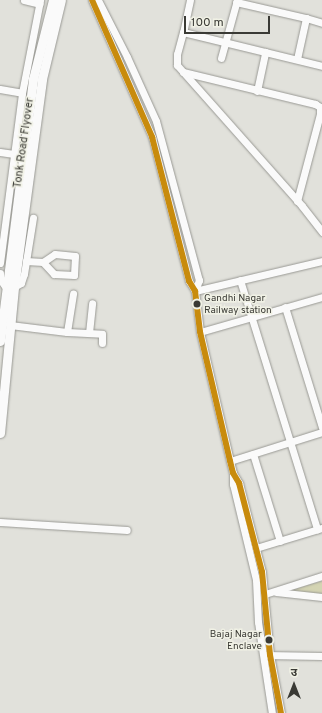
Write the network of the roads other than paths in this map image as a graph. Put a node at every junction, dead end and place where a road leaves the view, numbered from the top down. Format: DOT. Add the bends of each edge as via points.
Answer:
graph roads {
  1 [pos="24,0"];
  2 [pos="53,0"];
  3 [pos="60,0"];
  4 [pos="92,0"];
  5 [pos="98,0"];
  6 [pos="190,0"];
  7 [pos="236,1"];
  8 [pos="40,2"];
  9 [pos="306,18"];
  10 [pos="322,23"];
  11 [pos="182,32"];
  12 [pos="225,42"];
  13 [pos="265,52"];
  14 [pos="221,58"];
  15 [pos="297,60"];
  16 [pos="322,66"];
  17 [pos="183,72"];
  18 [pos="0,89"];
  19 [pos="257,91"];
  20 [pos="22,93"];
  21 [pos="0,152"];
  22 [pos="14,154"];
  23 [pos="297,201"];
  24 [pos="33,218"];
  25 [pos="322,232"];
  26 [pos="26,261"];
  27 [pos="322,261"];
  28 [pos="42,262"];
  29 [pos="0,263"];
  30 [pos="8,274"];
  31 [pos="240,280"];
  32 [pos="10,288"];
  33 [pos="195,291"];
  34 [pos="73,293"];
  35 [pos="322,297"];
  36 [pos="92,303"];
  37 [pos="285,307"];
  38 [pos="250,317"];
  39 [pos="4,320"];
  40 [pos="67,332"];
  41 [pos="200,332"];
  42 [pos="89,333"];
  43 [pos="0,341"];
  44 [pos="102,343"];
  45 [pos="2,391"];
  46 [pos="322,427"];
  47 [pos="322,432"];
  48 [pos="0,433"];
  49 [pos="290,442"];
  50 [pos="253,454"];
  51 [pos="230,461"];
  52 [pos="233,473"];
  53 [pos="0,522"];
  54 [pos="320,528"];
  55 [pos="127,530"];
  56 [pos="280,541"];
  57 [pos="256,548"];
  58 [pos="322,576"];
  59 [pos="268,593"];
  60 [pos="322,597"];
  61 [pos="266,655"];
  62 [pos="322,656"];
  63 [pos="272,713"];
  64 [pos="281,713"];
  1 -- 8 [label="street"];
  2 -- 30 [label="main road, Tonk Road Flyover" via="33,79"];
  3 -- 30 [label="main road, Tonk Road Flyover" via="42,79"];
  4 -- 33 [label="street" via="152,137 189,281"];
  5 -- 33 [label="street" via="156,121 199,280"];
  6 -- 11 [label="street"];
  7 -- 9 [label="street"];
  7 -- 12 [label="street"];
  8 -- 20 [label="street"];
  9 -- 10 [label="street"];
  9 -- 15 [label="street"];
  11 -- 12 [label="street"];
  11 -- 17 [label="street" via="177,65"];
  12 -- 13 [label="street"];
  12 -- 14 [label="street"];
  13 -- 15 [label="street"];
  13 -- 19 [label="street"];
  15 -- 16 [label="street"];
  17 -- 19 [label="street"];
  17 -- 23 [label="street"];
  18 -- 20 [label="street"];
  19 -- 23 [label="street" via="320,107"];
  20 -- 22 [label="street"];
  21 -- 22 [label="street"];
  22 -- 29 [label="street"];
  23 -- 25 [label="street"];
  24 -- 26 [label="street"];
  26 -- 28 [label="street"];
  26 -- 32 [label="street" via="21,283"];
  27 -- 31 [label="street"];
  28 -- 28 [label="street" via="55,254 75,256 74,275 54,274"];
  30 -- 32 [label="main road, Tonk Road Flyover"];
  30 -- 32 [label="street" via="0,279"];
  31 -- 33 [label="street"];
  31 -- 38 [label="street"];
  32 -- 39 [label="main road, Tonk Road Flyover"];
  33 -- 41 [label="street"];
  34 -- 40 [label="street"];
  35 -- 37 [label="street"];
  36 -- 42 [label="street"];
  37 -- 38 [label="street"];
  37 -- 46 [label="street"];
  38 -- 41 [label="street"];
  38 -- 49 [label="street"];
  39 -- 40 [label="street"];
  39 -- 43 [label="main road"];
  39 -- 45 [label="main road"];
  40 -- 42 [label="street"];
  41 -- 51 [label="street"];
  42 -- 44 [label="street" via="102,334"];
  45 -- 48 [label="main road"];
  47 -- 49 [label="street"];
  49 -- 50 [label="street"];
  49 -- 54 [label="street"];
  50 -- 51 [label="street"];
  50 -- 56 [label="street"];
  51 -- 52 [label="street"];
  52 -- 57 [label="street" via="239,483"];
  52 -- 61 [label="street" via="233,484 256,580 258,622"];
  53 -- 55 [label="street"];
  54 -- 56 [label="street"];
  56 -- 57 [label="street"];
  57 -- 59 [label="street"];
  58 -- 59 [label="street"];
  59 -- 60 [label="street"];
  59 -- 61 [label="street"];
  61 -- 62 [label="street"];
  61 -- 63 [label="street"];
  61 -- 64 [label="street"];
}
